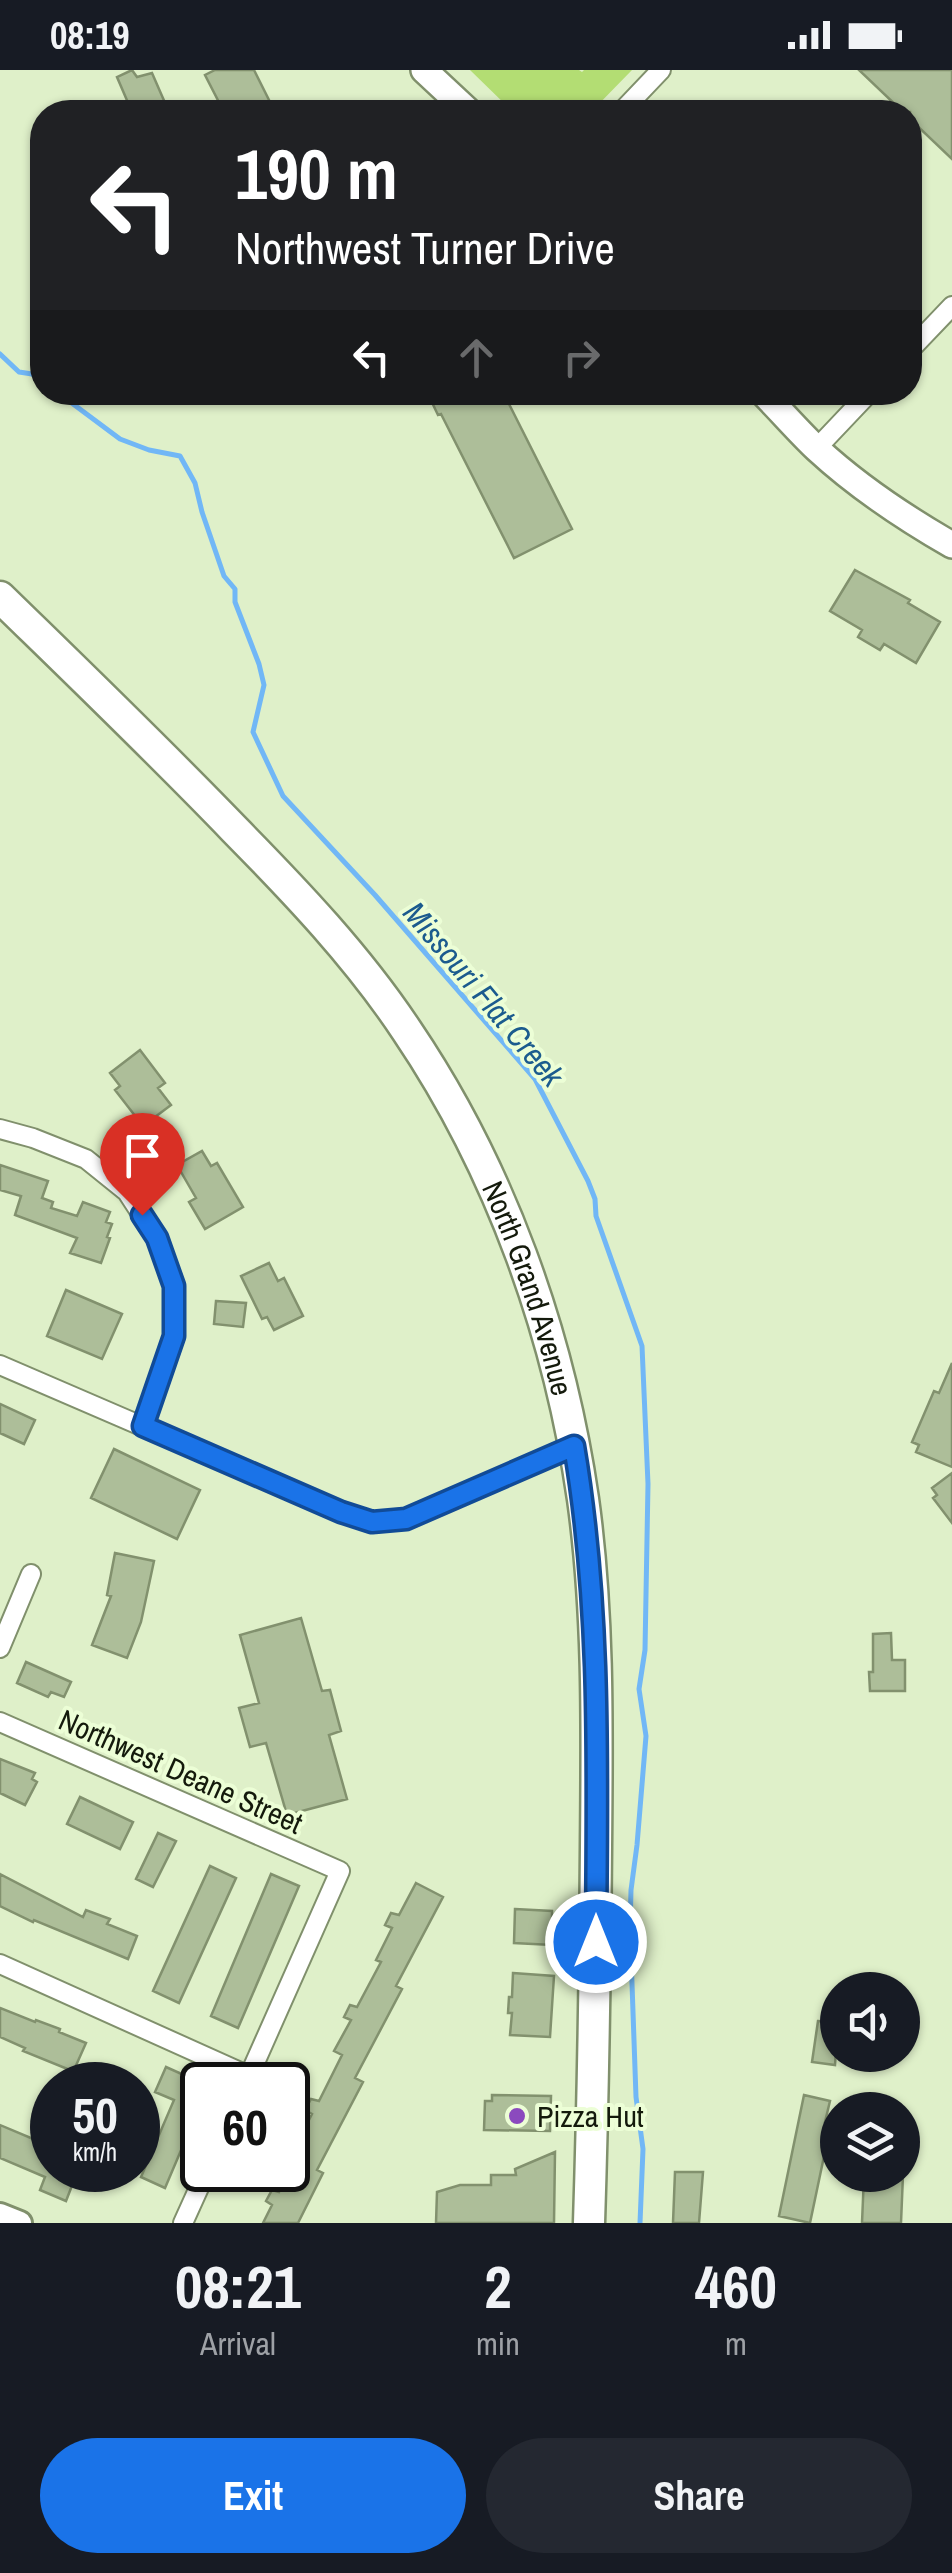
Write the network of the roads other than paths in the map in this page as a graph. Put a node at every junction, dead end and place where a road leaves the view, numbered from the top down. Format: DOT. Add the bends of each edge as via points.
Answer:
graph roads {
  1 [pos="424,70"];
  2 [pos="661,70"];
  3 [pos="456,100"];
  4 [pos="632,100"];
  5 [pos="952,306"];
  6 [pos="922,337"];
  7 [pos="774,405"];
  8 [pos="858,405"];
  9 [pos="816,449"];
  10 [pos="952,545"];
  11 [pos="0,597"];
  12 [pos="0,1129"];
  13 [pos="0,1365"];
  14 [pos="143,1426"];
  15 [pos="574,1446"];
  16 [pos="31,1574"];
  17 [pos="0,1648"];
  18 [pos="0,1722"];
  19 [pos="0,1964"];
  20 [pos="209,2062"];
  21 [pos="255,2062"];
  22 [pos="197,2192"];
  23 [pos="0,2214"];
  24 [pos="20,2223"];
  25 [pos="183,2223"];
  26 [pos="589,2223"];
  1 -- 3 [label="main road"];
  2 -- 4 [label="street"];
  5 -- 6 [label="street"];
  7 -- 9 [label="main road"];
  8 -- 9 [label="street"];
  9 -- 10 [label="main road"];
  11 -- 15 [label="main road, North Grand Avenue" via="276,872 407,1031 461,1122 514,1235 544,1320"];
  12 -- 14 [label="street" via="86,1159 126,1192 157,1238 174,1286 174,1336"];
  13 -- 14 [label="street"];
  14 -- 15 [label="street" via="372,1522 406,1519"];
  15 -- 26 [label="main road, North Grand Avenue" via="596,1671"];
  16 -- 17 [label="street"];
  18 -- 21 [label="street, Northwest Deane Street" via="340,1871"];
  19 -- 20 [label="street"];
  22 -- 25 [label="street"];
  23 -- 24 [label="street"];
}
